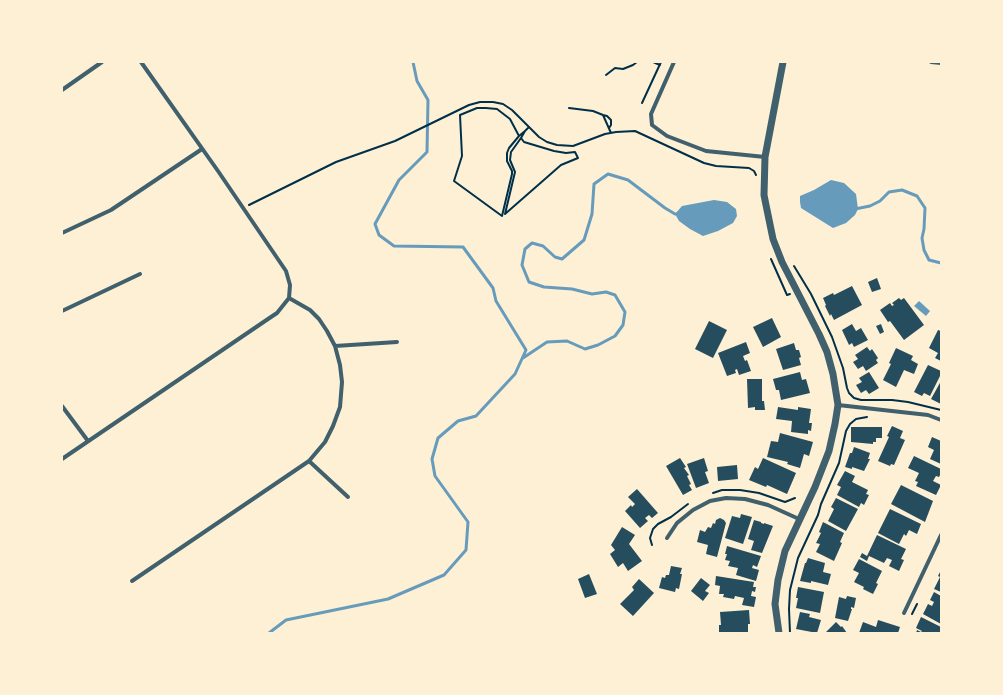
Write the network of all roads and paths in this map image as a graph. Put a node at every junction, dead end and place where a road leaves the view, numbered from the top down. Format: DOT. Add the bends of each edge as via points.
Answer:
graph roads {
  1 [pos="102,62"];
  2 [pos="142,62"];
  3 [pos="637,62"];
  4 [pos="653,62"];
  5 [pos="662,62"];
  6 [pos="674,62"];
  7 [pos="783,62"];
  8 [pos="931,62"];
  9 [pos="941,63"];
  10 [pos="660,65"];
  11 [pos="606,75"];
  12 [pos="62,90"];
  13 [pos="642,103"];
  14 [pos="569,108"];
  15 [pos="603,115"];
  16 [pos="529,127"];
  17 [pos="609,128"];
  18 [pos="611,132"];
  19 [pos="520,137"];
  20 [pos="202,149"];
  21 [pos="765,157"];
  22 [pos="756,181"];
  23 [pos="243,208"];
  24 [pos="62,233"];
  25 [pos="770,256"];
  26 [pos="794,266"];
  27 [pos="140,274"];
  28 [pos="797,293"];
  29 [pos="289,298"];
  30 [pos="62,311"];
  31 [pos="397,342"];
  32 [pos="335,346"];
  33 [pos="838,405"];
  34 [pos="62,406"];
  35 [pos="941,410"];
  36 [pos="866,417"];
  37 [pos="941,420"];
  38 [pos="88,441"];
  39 [pos="62,459"];
  40 [pos="309,461"];
  41 [pos="348,497"];
  42 [pos="799,519"];
  43 [pos="941,535"];
  44 [pos="667,538"];
  45 [pos="132,582"];
  46 [pos="904,613"];
  47 [pos="779,633"];
  48 [pos="790,633"];
  1 -- 12 [label="street"];
  2 -- 20 [label="street"];
  3 -- 11 [label="path" via="623,69 615,68"];
  4 -- 10 [label="path"];
  5 -- 10 [label="path"];
  6 -- 21 [label="street" via="650,114 652,125 667,136 706,151"];
  7 -- 21 [label="street"];
  8 -- 9 [label="street"];
  10 -- 13 [label="path"];
  14 -- 15 [label="path"];
  15 -- 17 [label="path"];
  15 -- 17 [label="path" via="611,120"];
  16 -- 18 [label="path" via="547,142 572,146"];
  16 -- 19 [label="path"];
  16 -- 23 [label="path" via="521,117 502,104 480,102 469,105 395,141 336,162"];
  17 -- 18 [label="path"];
  18 -- 22 [label="path" via="635,131 704,163 749,168 754,171"];
  19 -- 19 [label="path" via="524,142 554,151 575,152 578,158 561,166 505,214 515,172 510,152"];
  19 -- 19 [label="path" via="507,153 507,162 512,174 502,216 454,181 462,156 460,115 477,108 497,110 510,119"];
  20 -- 23 [label="street"];
  20 -- 24 [label="street" via="111,210"];
  21 -- 28 [label="street" via="764,195 773,239"];
  23 -- 29 [label="street" via="286,271 290,285"];
  25 -- 28 [label="path" via="787,295"];
  26 -- 35 [label="path" via="826,322 837,349 847,388 854,398 908,402"];
  27 -- 30 [label="street"];
  28 -- 33 [label="street" via="827,352"];
  29 -- 32 [label="street" via="310,310 319,319"];
  29 -- 38 [label="street" via="268,320"];
  31 -- 32 [label="street"];
  32 -- 40 [label="street" via="342,382 340,406 334,426 325,442"];
  33 -- 37 [label="street" via="928,415"];
  33 -- 42 [label="street" via="829,451"];
  34 -- 38 [label="street"];
  36 -- 48 [label="path" via="856,419 846,431 839,463 798,558 790,590"];
  38 -- 39 [label="street"];
  40 -- 41 [label="street"];
  40 -- 45 [label="street"];
  42 -- 44 [label="street" via="768,505 745,499 726,498 710,501 693,510 677,523"];
  42 -- 47 [label="street" via="785,551 778,580 775,604"];
  43 -- 46 [label="street"];
}
